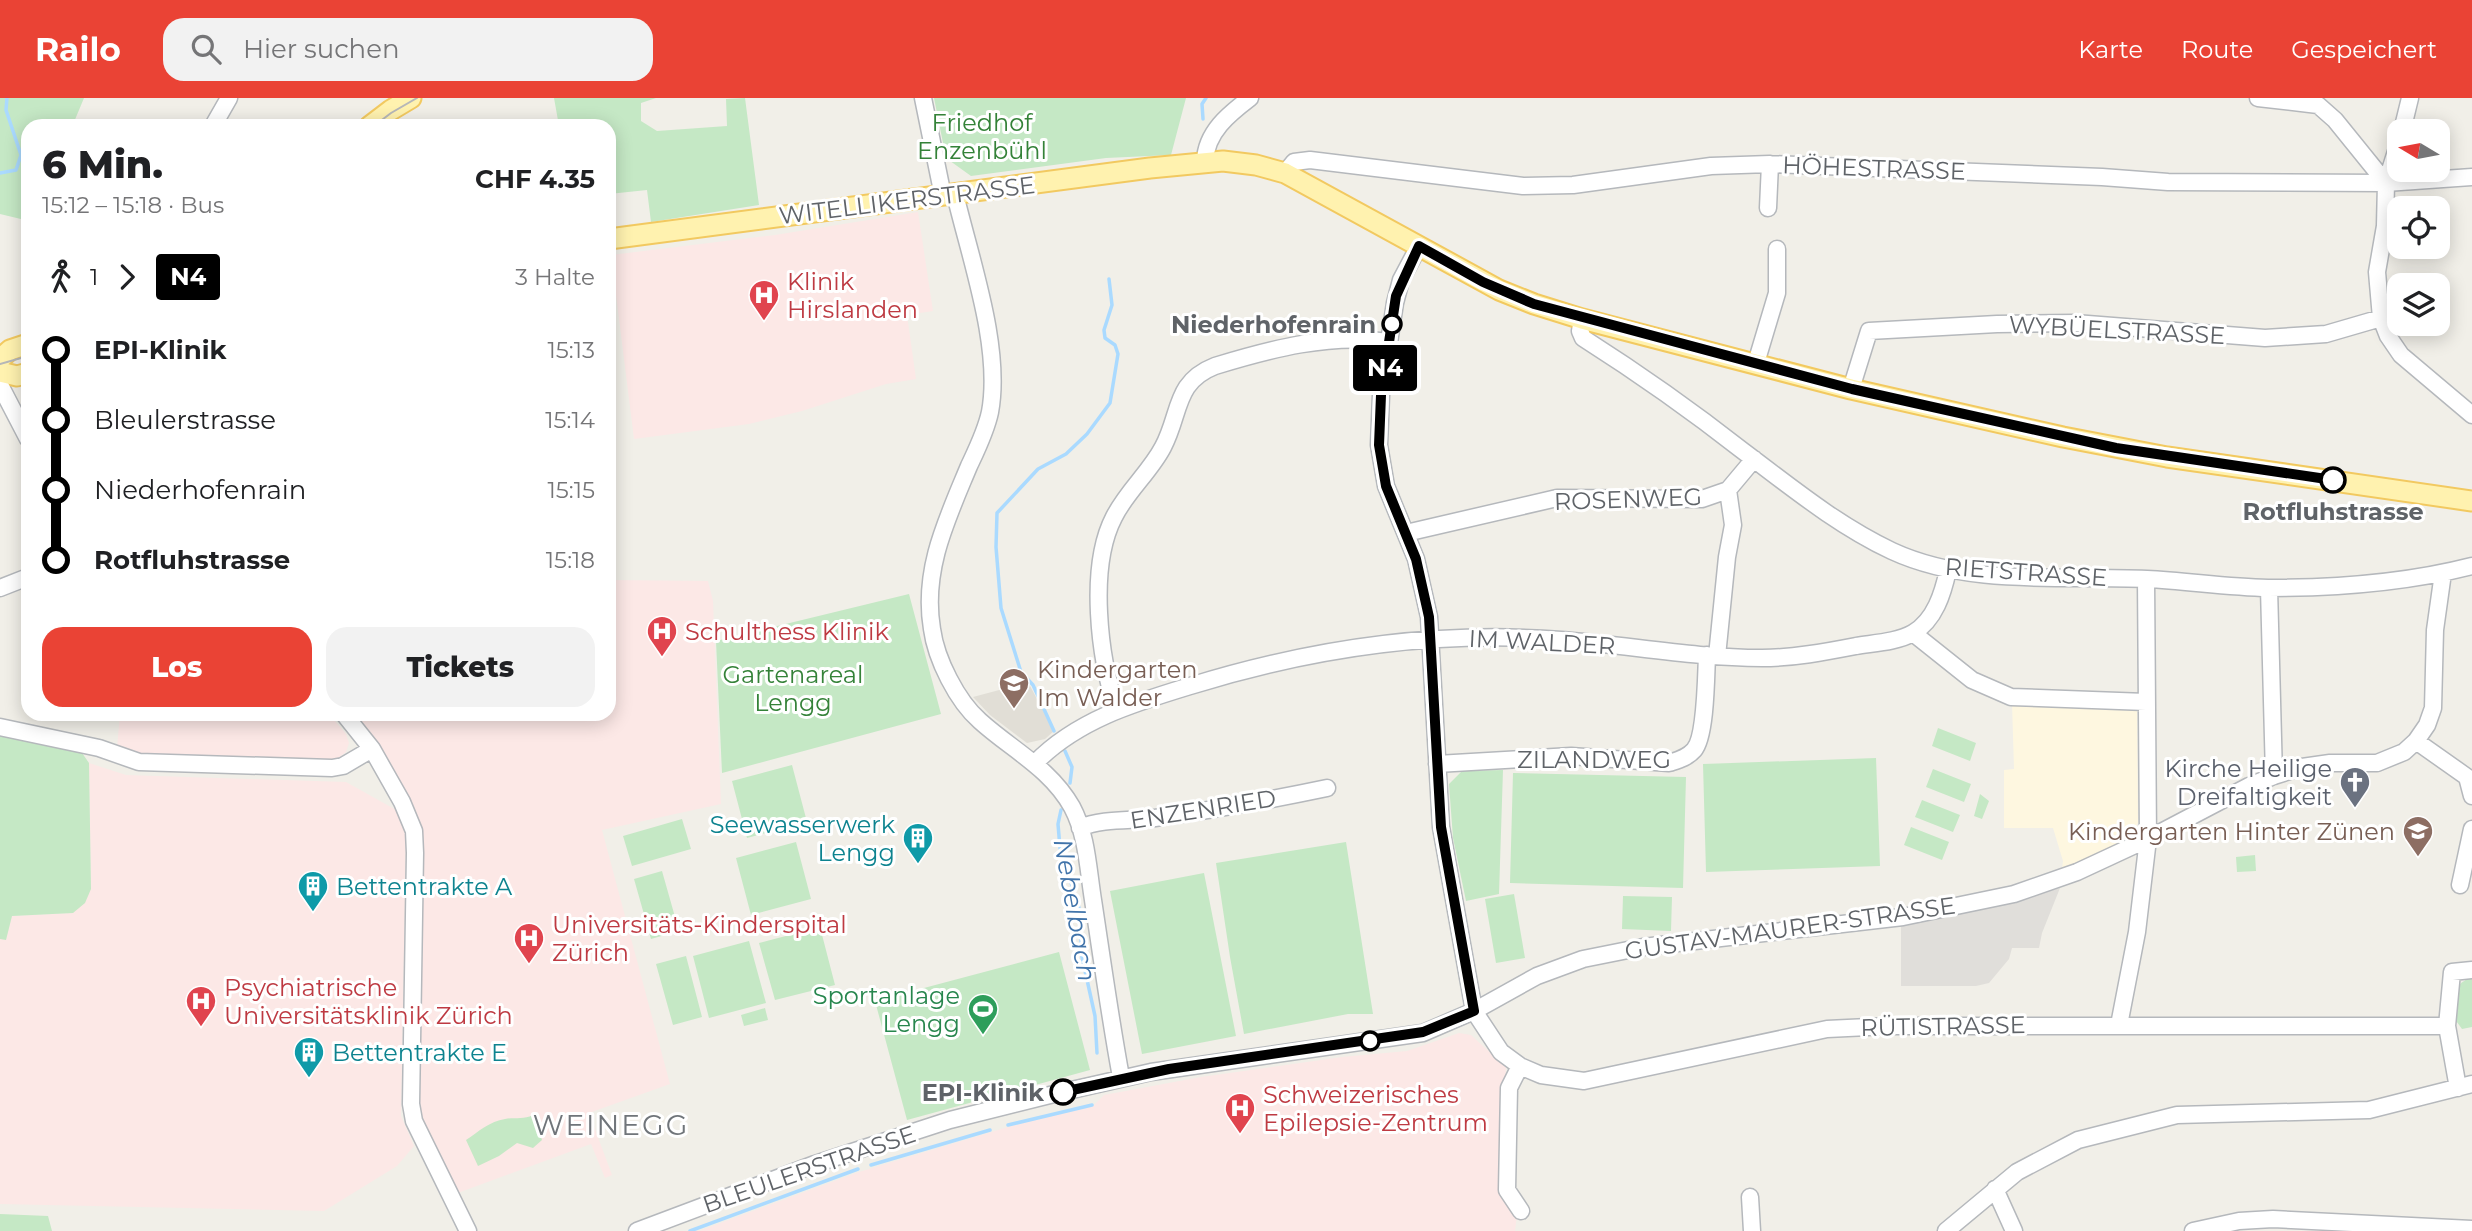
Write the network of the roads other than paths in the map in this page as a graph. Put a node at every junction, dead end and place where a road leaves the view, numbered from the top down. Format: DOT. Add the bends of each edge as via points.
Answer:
graph roads {
  1 [pos="229,98"];
  2 [pos="411,98"];
  3 [pos="923,98"];
  4 [pos="1250,98"];
  5 [pos="2258,98"];
  6 [pos="2410,98"];
  7 [pos="217,119"];
  8 [pos="379,119"];
  9 [pos="2405,119"];
  10 [pos="1206,161"];
  11 [pos="1770,164"];
  12 [pos="1284,173"];
  13 [pos="2472,177"];
  14 [pos="2387,180"];
  15 [pos="2386,183"];
  16 [pos="949,195"];
  17 [pos="1768,208"];
  18 [pos="616,238"];
  19 [pos="1419,246"];
  20 [pos="1777,249"];
  21 [pos="2381,318"];
  22 [pos="1582,319"];
  23 [pos="1389,342"];
  24 [pos="21,346"];
  25 [pos="0,359"];
  26 [pos="1756,363"];
  27 [pos="0,372"];
  28 [pos="21,374"];
  29 [pos="1852,389"];
  30 [pos="1,391"];
  31 [pos="2472,415"];
  32 [pos="21,427"];
  33 [pos="1754,459"];
  34 [pos="1728,490"];
  35 [pos="2472,501"];
  36 [pos="1406,533"];
  37 [pos="2472,566"];
  38 [pos="1948,570"];
  39 [pos="2443,573"];
  40 [pos="2146,579"];
  41 [pos="21,580"];
  42 [pos="0,587"];
  43 [pos="2269,588"];
  44 [pos="1913,633"];
  45 [pos="1431,639"];
  46 [pos="1712,655"];
  47 [pos="2146,702"];
  48 [pos="1117,710"];
  49 [pos="350,721"];
  50 [pos="0,727"];
  51 [pos="2416,741"];
  52 [pos="372,749"];
  53 [pos="1035,763"];
  54 [pos="1437,764"];
  55 [pos="2274,776"];
  56 [pos="1326,788"];
  57 [pos="2472,796"];
  58 [pos="1080,828"];
  59 [pos="2472,829"];
  60 [pos="2148,839"];
  61 [pos="2460,885"];
  62 [pos="2472,970"];
  63 [pos="1474,1011"];
  64 [pos="2119,1025"];
  65 [pos="2447,1026"];
  66 [pos="1520,1066"];
  67 [pos="1121,1077"];
  68 [pos="2465,1086"];
  69 [pos="1995,1189"];
  70 [pos="1750,1197"];
  71 [pos="1521,1211"];
  72 [pos="2472,1229"];
  73 [pos="644,1230"];
  74 [pos="468,1231"];
  75 [pos="1752,1231"];
  76 [pos="1946,1231"];
  77 [pos="2014,1231"];
  78 [pos="2193,1231"];
  1 -- 7 [label="street"];
  2 -- 8 [label="main road"];
  3 -- 16 [label="street"];
  4 -- 10 [label="street" via="1218,126"];
  5 -- 15 [label="street" via="2318,106"];
  6 -- 9 [label="street"];
  10 -- 12 [label="main road, WITELLIKERSTRASSE" via="1238,162"];
  10 -- 16 [label="main road, WITELLIKERSTRASSE"];
  11 -- 12 [label="street, HÖHESTRASSE" via="1523,186 1310,160 1294,162"];
  11 -- 15 [label="street, HÖHESTRASSE" via="2168,182"];
  11 -- 17 [label="street"];
  12 -- 19 [label="main road"];
  13 -- 15 [label="street, HÖHESTRASSE"];
  14 -- 15 [label="street"];
  15 -- 21 [label="street" via="2377,272"];
  16 -- 18 [label="main road, WITELLIKERSTRASSE"];
  16 -- 53 [label="street" via="986,325 993,386 986,428 941,531 930,582 931,622 944,668 978,720"];
  19 -- 22 [label="main road" via="1499,290"];
  19 -- 23 [label="street" via="1398,288"];
  20 -- 26 [label="street" via="1777,293"];
  21 -- 29 [label="street, WYBÜELSTRASSE" via="2326,334 2265,338 2053,323 1869,331"];
  21 -- 31 [label="street" via="2401,355"];
  22 -- 26 [label="main road"];
  22 -- 33 [label="street, RIETSTRASSE" via="1583,338"];
  23 -- 36 [label="street" via="1379,445 1386,486"];
  23 -- 48 [label="street" via="1357,339 1292,345 1215,366 1190,381 1164,446 1114,517 1100,555 1102,628"];
  24 -- 25 [label="main road"];
  26 -- 29 [label="main road"];
  27 -- 28 [label="main road"];
  29 -- 35 [label="main road" via="2146,454"];
  30 -- 32 [label="street"];
  33 -- 34 [label="street, ROSENWEG"];
  33 -- 38 [label="street, RIETSTRASSE" via="1836,521 1893,551"];
  34 -- 36 [label="street, ROSENWEG" via="1702,499 1557,498"];
  34 -- 46 [label="street" via="1733,525"];
  36 -- 45 [label="street" via="1422,582"];
  37 -- 39 [label="street, RIETSTRASSE"];
  38 -- 40 [label="street, RIETSTRASSE" via="2020,577"];
  38 -- 44 [label="street" via="1932,615"];
  39 -- 43 [label="street, RIETSTRASSE" via="2340,586"];
  39 -- 51 [label="street" via="2435,630 2433,708"];
  40 -- 43 [label="street, RIETSTRASSE"];
  40 -- 47 [label="street"];
  41 -- 42 [label="street"];
  43 -- 55 [label="street"];
  44 -- 46 [label="street, IM WALDER" via="1810,655"];
  44 -- 47 [label="street" via="1972,680 2011,697"];
  45 -- 46 [label="street, IM WALDER" via="1563,640"];
  45 -- 48 [label="street, IM WALDER" via="1364,645 1231,674"];
  45 -- 54 [label="street"];
  46 -- 54 [label="street, ZILANDWEG" via="1701,734 1695,749 1682,759 1669,763 1571,756"];
  47 -- 60 [label="street"];
  48 -- 53 [label="street, IM WALDER" via="1061,739"];
  49 -- 52 [label="street"];
  50 -- 52 [label="street" via="99,748 139,762 332,768"];
  51 -- 55 [label="street, GUSTAV-MAURER-STRASSE" via="2404,752 2376,763 2330,763"];
  51 -- 57 [label="street" via="2467,777"];
  52 -- 74 [label="street" via="414,831 412,1113"];
  53 -- 58 [label="street" via="1059,788"];
  54 -- 63 [label="street" via="1441,827"];
  55 -- 60 [label="street, GUSTAV-MAURER-STRASSE"];
  56 -- 58 [label="street, ENZENRIED" via="1246,805"];
  58 -- 67 [label="street"];
  59 -- 61 [label="street"];
  60 -- 63 [label="street, GUSTAV-MAURER-STRASSE" via="2077,872 2014,894 1959,906 1825,928 1643,947 1583,959 1536,976"];
  60 -- 64 [label="street"];
  62 -- 65 [label="street" via="2452,972"];
  63 -- 66 [label="street, RÜTISTRASSE" via="1502,1052"];
  63 -- 67 [label="street, BLEULERSTRASSE" via="1412,1035"];
  64 -- 65 [label="street, RÜTISTRASSE"];
  64 -- 66 [label="street, RÜTISTRASSE" via="1827,1029 1584,1081 1541,1075"];
  65 -- 68 [label="street"];
  66 -- 71 [label="street" via="1509,1088 1507,1190"];
  67 -- 73 [label="street, BLEULERSTRASSE" via="950,1121 816,1164"];
  68 -- 69 [label="street" via="2370,1110 2177,1115 2078,1140"];
  69 -- 76 [label="street"];
  69 -- 77 [label="street"];
  70 -- 75 [label="street"];
  72 -- 78 [label="street" via="2273,1219"];
}
